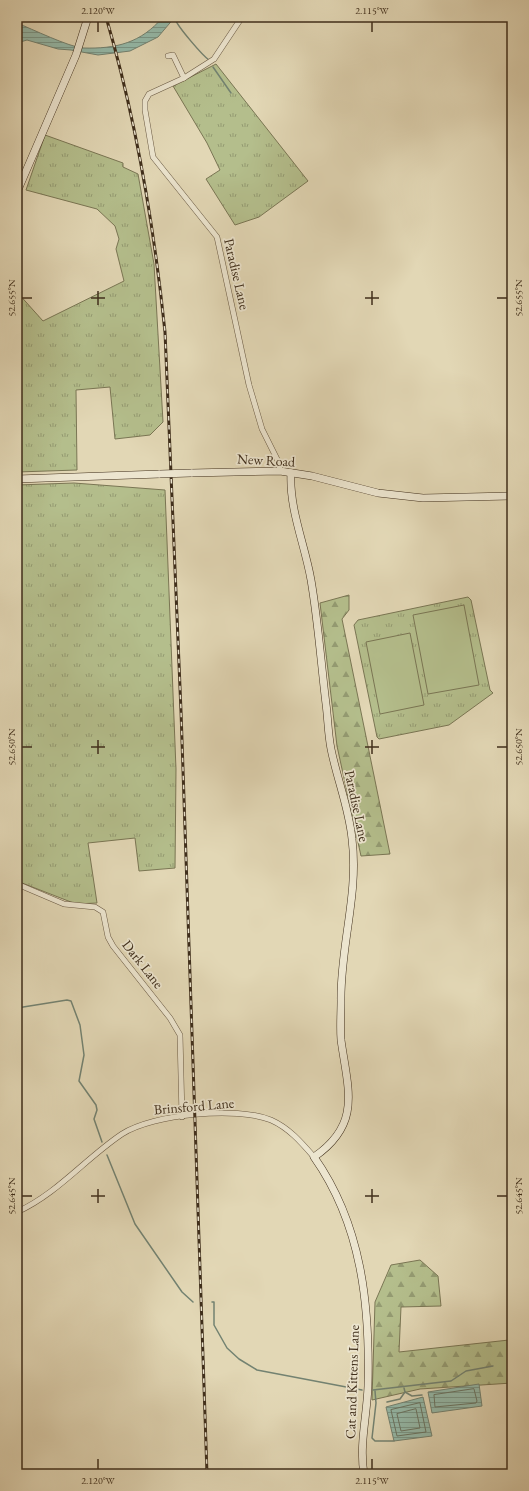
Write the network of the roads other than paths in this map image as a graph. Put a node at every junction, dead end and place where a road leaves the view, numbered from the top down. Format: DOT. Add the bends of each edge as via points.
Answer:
graph roads {
  1 [pos="88,17"];
  2 [pos="242,17"];
  3 [pos="168,56"];
  4 [pos="184,78"];
  5 [pos="17,192"];
  6 [pos="280,471"];
  7 [pos="291,473"];
  8 [pos="17,479"];
  9 [pos="512,496"];
  10 [pos="17,884"];
  11 [pos="182,1117"];
  12 [pos="314,1157"];
  13 [pos="17,1212"];
  14 [pos="364,1474"];
  1 -- 5 [label="street" via="76,56"];
  2 -- 4 [label="street, Paradise Lane" via="217,56"];
  3 -- 4 [label="street" via="173,55"];
  4 -- 6 [label="street, Paradise Lane" via="147,97 145,110 150,149 157,165 217,237 249,385 262,429 279,463"];
  6 -- 7 [label="street, New Road"];
  6 -- 8 [label="street, New Road, bridge"];
  7 -- 9 [label="street, New Road" via="400,496"];
  7 -- 12 [label="street, Paradise Lane" via="292,499 316,612 331,749 347,811 353,849 353,889 340,998 341,1038 349,1104 346,1123 340,1134 330,1147"];
  10 -- 11 [label="street, Dark Lane" via="64,904 95,907 103,912 108,937 113,946 170,1018 180,1035"];
  11 -- 12 [label="street, Brinsford Lane" via="233,1114 270,1120 297,1137"];
  11 -- 13 [label="street, Brinsford Lane" via="150,1122 131,1129 43,1196"];
  12 -- 14 [label="street, Cat and Kittens Lane" via="327,1177 348,1224 365,1290 368,1388 362,1459"];
}
